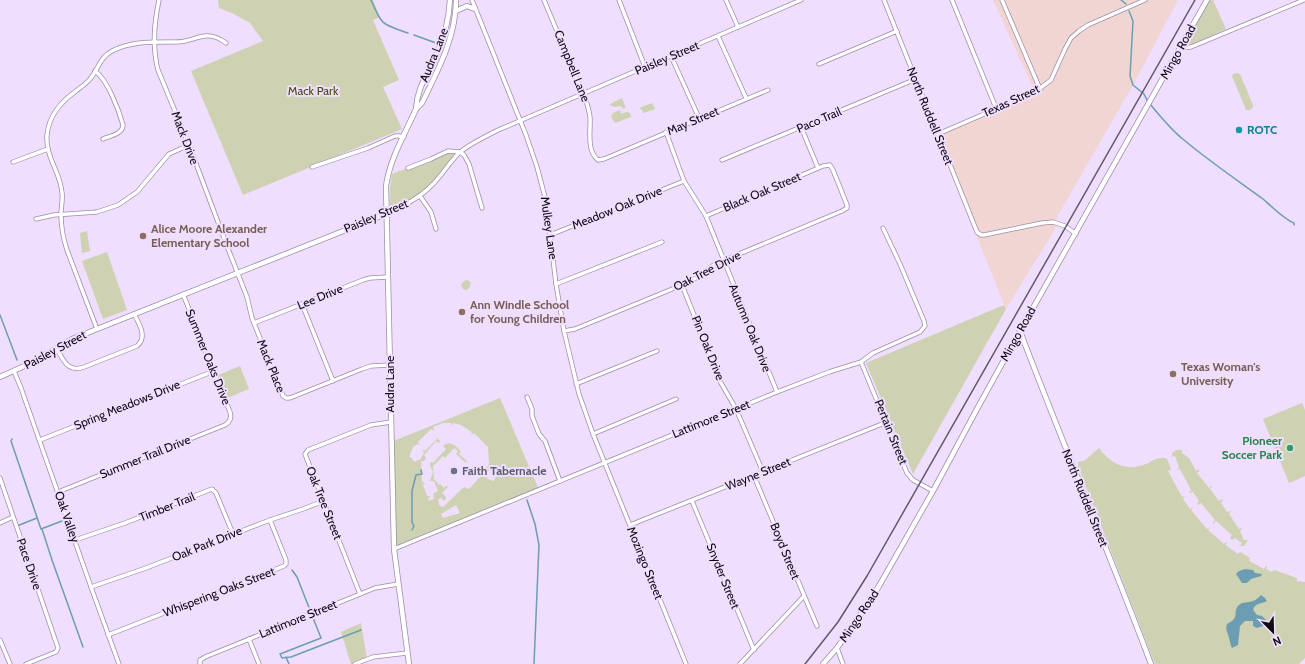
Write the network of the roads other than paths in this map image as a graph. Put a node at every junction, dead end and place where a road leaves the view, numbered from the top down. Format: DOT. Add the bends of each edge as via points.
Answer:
graph roads {
  1 [pos="159,0"];
  2 [pos="450,0"];
  3 [pos="456,0"];
  4 [pos="472,0"];
  5 [pos="544,0"];
  6 [pos="619,0"];
  7 [pos="726,0"];
  8 [pos="801,0"];
  9 [pos="884,0"];
  10 [pos="952,0"];
  11 [pos="1002,0"];
  12 [pos="1146,0"];
  13 [pos="1207,0"];
  14 [pos="1304,0"];
  15 [pos="475,9"];
  16 [pos="456,11"];
  17 [pos="738,27"];
  18 [pos="897,31"];
  19 [pos="718,36"];
  20 [pos="154,42"];
  21 [pos="226,43"];
  22 [pos="1180,48"];
  23 [pos="671,56"];
  24 [pos="819,64"];
  25 [pos="430,67"];
  26 [pos="645,67"];
  27 [pos="438,70"];
  28 [pos="95,71"];
  29 [pos="916,79"];
  30 [pos="1040,88"];
  31 [pos="768,90"];
  32 [pos="583,94"];
  33 [pos="746,98"];
  34 [pos="996,108"];
  35 [pos="416,109"];
  36 [pos="699,118"];
  37 [pos="520,121"];
  38 [pos="801,127"];
  39 [pos="666,132"];
  40 [pos="938,134"];
  41 [pos="404,137"];
  42 [pos="103,139"];
  43 [pos="189,144"];
  44 [pos="48,149"];
  45 [pos="460,152"];
  46 [pos="617,153"];
  47 [pos="722,160"];
  48 [pos="13,162"];
  49 [pos="312,167"];
  50 [pos="408,168"];
  51 [pos="818,168"];
  52 [pos="684,181"];
  53 [pos="420,196"];
  54 [pos="482,208"];
  55 [pos="61,214"];
  56 [pos="386,214"];
  57 [pos="706,216"];
  58 [pos="36,219"];
  59 [pos="883,228"];
  60 [pos="436,229"];
  61 [pos="1076,234"];
  62 [pos="550,235"];
  63 [pos="662,242"];
  64 [pos="723,261"];
  65 [pos="237,273"];
  66 [pos="388,277"];
  67 [pos="556,284"];
  68 [pos="682,285"];
  69 [pos="183,294"];
  70 [pos="302,304"];
  71 [pos="134,314"];
  72 [pos="254,323"];
  73 [pos="97,329"];
  74 [pos="564,331"];
  75 [pos="1020,331"];
  76 [pos="56,348"];
  77 [pos="657,351"];
  78 [pos="861,362"];
  79 [pos="390,365"];
  80 [pos="14,371"];
  81 [pos="214,371"];
  82 [pos="0,377"];
  83 [pos="333,381"];
  84 [pos="576,384"];
  85 [pos="777,392"];
  86 [pos="527,396"];
  87 [pos="676,399"];
  88 [pos="736,409"];
  89 [pos="230,420"];
  90 [pos="391,422"];
  91 [pos="887,422"];
  92 [pos="593,434"];
  93 [pos="40,440"];
  94 [pos="605,462"];
  95 [pos="763,472"];
  96 [pos="754,476"];
  97 [pos="0,478"];
  98 [pos="560,481"];
  99 [pos="933,491"];
  100 [pos="58,492"];
  101 [pos="324,501"];
  102 [pos="692,501"];
  103 [pos="14,517"];
  104 [pos="270,520"];
  105 [pos="0,523"];
  106 [pos="630,525"];
  107 [pos="233,534"];
  108 [pos="75,540"];
  109 [pos="394,549"];
  110 [pos="398,584"];
  111 [pos="91,587"];
  112 [pos="360,594"];
  113 [pos="804,596"];
  114 [pos="817,626"];
  115 [pos="108,635"];
  116 [pos="249,639"];
  117 [pos="0,640"];
  118 [pos="836,648"];
  119 [pos="754,650"];
  120 [pos="407,653"];
  121 [pos="200,662"];
  122 [pos="10,664"];
  123 [pos="26,664"];
  124 [pos="119,664"];
  125 [pos="259,664"];
  126 [pos="355,664"];
  127 [pos="409,664"];
  128 [pos="686,664"];
  129 [pos="740,664"];
  130 [pos="823,664"];
  131 [pos="843,664"];
  132 [pos="1151,664"];
  1 -- 20 [label="street, Mack Drive" via="154,25"];
  2 -- 25 [label="street, Audra Lane" via="442,40"];
  3 -- 16 [label="street, Audra Lane"];
  4 -- 15 [label="street, Mulkey Lane"];
  5 -- 32 [label="street, Campbell Lane"];
  6 -- 26 [label="street"];
  7 -- 17 [label="street"];
  8 -- 17 [label="street, Paisley Street"];
  9 -- 18 [label="street, North Ruddell Street"];
  10 -- 34 [label="street"];
  11 -- 30 [label="street"];
  12 -- 30 [label="street, Texas Street" via="1088,25 1071,38 1051,80"];
  13 -- 22 [label="street, Mingo Road"];
  14 -- 22 [label="street" via="1190,47"];
  15 -- 16 [label="street" via="467,6"];
  15 -- 37 [label="street, Mulkey Lane"];
  16 -- 27 [label="street, Audra Lane" via="446,52"];
  17 -- 19 [label="street, Paisley Street"];
  18 -- 24 [label="street"];
  18 -- 29 [label="street, North Ruddell Street"];
  19 -- 23 [label="street, Paisley Street"];
  19 -- 33 [label="street"];
  20 -- 21 [label="street" via="182,42 208,35"];
  20 -- 28 [label="street" via="134,43 111,52 103,58"];
  20 -- 43 [label="street, Mack Drive" via="158,70"];
  22 -- 61 [label="street, Mingo Road"];
  23 -- 26 [label="street, Paisley Street"];
  23 -- 36 [label="street"];
  25 -- 27 [label="street"];
  25 -- 35 [label="street, Audra Lane" via="422,83"];
  26 -- 32 [label="street, Paisley Street"];
  27 -- 35 [label="street, Audra Lane" via="422,103"];
  28 -- 42 [label="street" via="105,81 123,125 121,131"];
  28 -- 44 [label="street" via="54,113 48,134"];
  29 -- 38 [label="street, Paco Trail"];
  29 -- 40 [label="street, North Ruddell Street"];
  30 -- 34 [label="street, Texas Street"];
  31 -- 33 [label="street, May Street"];
  32 -- 37 [label="street, Paisley Street"];
  32 -- 46 [label="street, Campbell Lane" via="588,108 592,153 598,160"];
  33 -- 36 [label="street, May Street"];
  34 -- 40 [label="street, Texas Street"];
  35 -- 41 [label="street, Audra Lane"];
  36 -- 39 [label="street, May Street"];
  37 -- 45 [label="street, Paisley Street" via="478,140"];
  37 -- 62 [label="street, Mulkey Lane" via="546,201"];
  38 -- 47 [label="street, Paco Trail"];
  38 -- 51 [label="street"];
  39 -- 46 [label="street, May Street"];
  39 -- 52 [label="street, Autumn Oak Drive"];
  40 -- 61 [label="street, North Ruddell Street" via="977,232 984,235 1053,222 1066,226"];
  41 -- 49 [label="street" via="396,136"];
  41 -- 56 [label="street, Audra Lane" via="388,176"];
  43 -- 55 [label="street" via="169,154 137,192 122,203 97,212"];
  43 -- 65 [label="street, Mack Drive"];
  44 -- 48 [label="street"];
  44 -- 55 [label="street" via="61,188"];
  45 -- 50 [label="street" via="448,151"];
  45 -- 53 [label="street, Paisley Street"];
  45 -- 54 [label="street" via="469,164"];
  51 -- 57 [label="street, Black Oak Street"];
  51 -- 64 [label="street, Oak Tree Drive" via="830,165 847,208"];
  52 -- 57 [label="street, Autumn Oak Drive"];
  52 -- 62 [label="street, Meadow Oak Drive"];
  53 -- 56 [label="street, Paisley Street"];
  53 -- 60 [label="street" via="431,212"];
  55 -- 58 [label="street"];
  55 -- 73 [label="street" via="65,246"];
  56 -- 65 [label="street, Paisley Street"];
  56 -- 66 [label="street, Audra Lane"];
  57 -- 64 [label="street, Autumn Oak Drive"];
  59 -- 78 [label="street, Lattimore Street" via="924,326 920,332 873,353"];
  61 -- 75 [label="street, Mingo Road"];
  62 -- 67 [label="street, Mulkey Lane"];
  63 -- 67 [label="street"];
  64 -- 68 [label="street, Oak Tree Drive" via="715,264 698,278"];
  64 -- 85 [label="street, Autumn Oak Drive"];
  65 -- 69 [label="street, Paisley Street"];
  65 -- 72 [label="street, Mack Place"];
  66 -- 70 [label="street, Lee Drive" via="363,280"];
  66 -- 79 [label="street, Audra Lane"];
  67 -- 74 [label="street, Mulkey Lane"];
  68 -- 74 [label="street, Oak Tree Drive" via="575,329"];
  68 -- 88 [label="street, Pin Oak Drive" via="721,383"];
  69 -- 71 [label="street, Paisley Street"];
  69 -- 81 [label="street, Summer Oaks Drive"];
  70 -- 72 [label="street, Lee Drive"];
  70 -- 83 [label="street"];
  71 -- 73 [label="street, Paisley Street"];
  71 -- 76 [label="street" via="143,335 137,346 75,369 68,366"];
  72 -- 83 [label="street, Mack Place" via="284,398"];
  73 -- 76 [label="street, Paisley Street" via="68,340"];
  74 -- 84 [label="street, Mulkey Lane"];
  75 -- 99 [label="street, Mingo Road"];
  75 -- 132 [label="street, North Ruddell Street"];
  76 -- 80 [label="street, Paisley Street"];
  77 -- 84 [label="street"];
  78 -- 85 [label="street, Lattimore Street"];
  78 -- 91 [label="street, Pertain Street"];
  79 -- 83 [label="street, Mack Place" via="365,368"];
  79 -- 90 [label="street, Audra Lane"];
  80 -- 82 [label="street, Paisley Street"];
  80 -- 93 [label="street, Oak Valley"];
  81 -- 89 [label="street, Summer Oaks Drive" via="230,412"];
  81 -- 93 [label="street, Spring Meadows Drive"];
  84 -- 92 [label="street, Mulkey Lane"];
  85 -- 88 [label="street, Lattimore Street"];
  86 -- 98 [label="street" via="534,422 545,441"];
  87 -- 92 [label="street"];
  88 -- 94 [label="street, Lattimore Street"];
  88 -- 95 [label="street"];
  89 -- 100 [label="street, Summer Trail Drive" via="225,425"];
  90 -- 101 [label="street, Oak Tree Street" via="371,425 306,452"];
  90 -- 109 [label="street, Audra Lane"];
  91 -- 95 [label="street, Wayne Street"];
  91 -- 99 [label="street, Pertain Street" via="907,473 913,480"];
  92 -- 94 [label="street, Mulkey Lane"];
  93 -- 100 [label="street, Oak Valley"];
  94 -- 98 [label="street, Lattimore Street"];
  94 -- 106 [label="street, Mozingo Street"];
  95 -- 96 [label="street, Wayne Street"];
  96 -- 102 [label="street, Wayne Street"];
  96 -- 113 [label="street, Boyd Street"];
  97 -- 103 [label="street, Pace Drive"];
  98 -- 109 [label="street, Lattimore Street"];
  99 -- 118 [label="street, Mingo Road" via="867,605"];
  100 -- 108 [label="street, Oak Valley"];
  101 -- 104 [label="street, Oak Park Drive"];
  101 -- 112 [label="street, Oak Tree Street"];
  102 -- 106 [label="street, Wayne Street"];
  102 -- 119 [label="street, Snyder Street"];
  103 -- 105 [label="street"];
  103 -- 123 [label="street, Pace Drive" via="58,649"];
  104 -- 107 [label="street, Oak Park Drive"];
  104 -- 115 [label="street, Whispering Oaks Street" via="286,560 284,566"];
  106 -- 128 [label="street, Mozingo Street"];
  107 -- 108 [label="street, Timber Trail" via="216,493 212,490"];
  107 -- 111 [label="street, Oak Park Drive"];
  108 -- 111 [label="street, Oak Valley"];
  109 -- 110 [label="street, Audra Lane"];
  110 -- 112 [label="street, Lattimore Street" via="382,586"];
  110 -- 120 [label="street, Audra Lane"];
  111 -- 115 [label="street, Oak Valley"];
  112 -- 116 [label="street, Lattimore Street"];
  113 -- 114 [label="street, Boyd Street"];
  113 -- 119 [label="street"];
  115 -- 124 [label="street, Oak Valley"];
  116 -- 121 [label="street, Lattimore Street" via="203,658"];
  116 -- 125 [label="street"];
  117 -- 122 [label="street"];
  118 -- 130 [label="street, Mingo Road"];
  118 -- 131 [label="street"];
  119 -- 129 [label="street"];
  120 -- 126 [label="street" via="370,658"];
  120 -- 127 [label="street, Audra Lane"];
}
